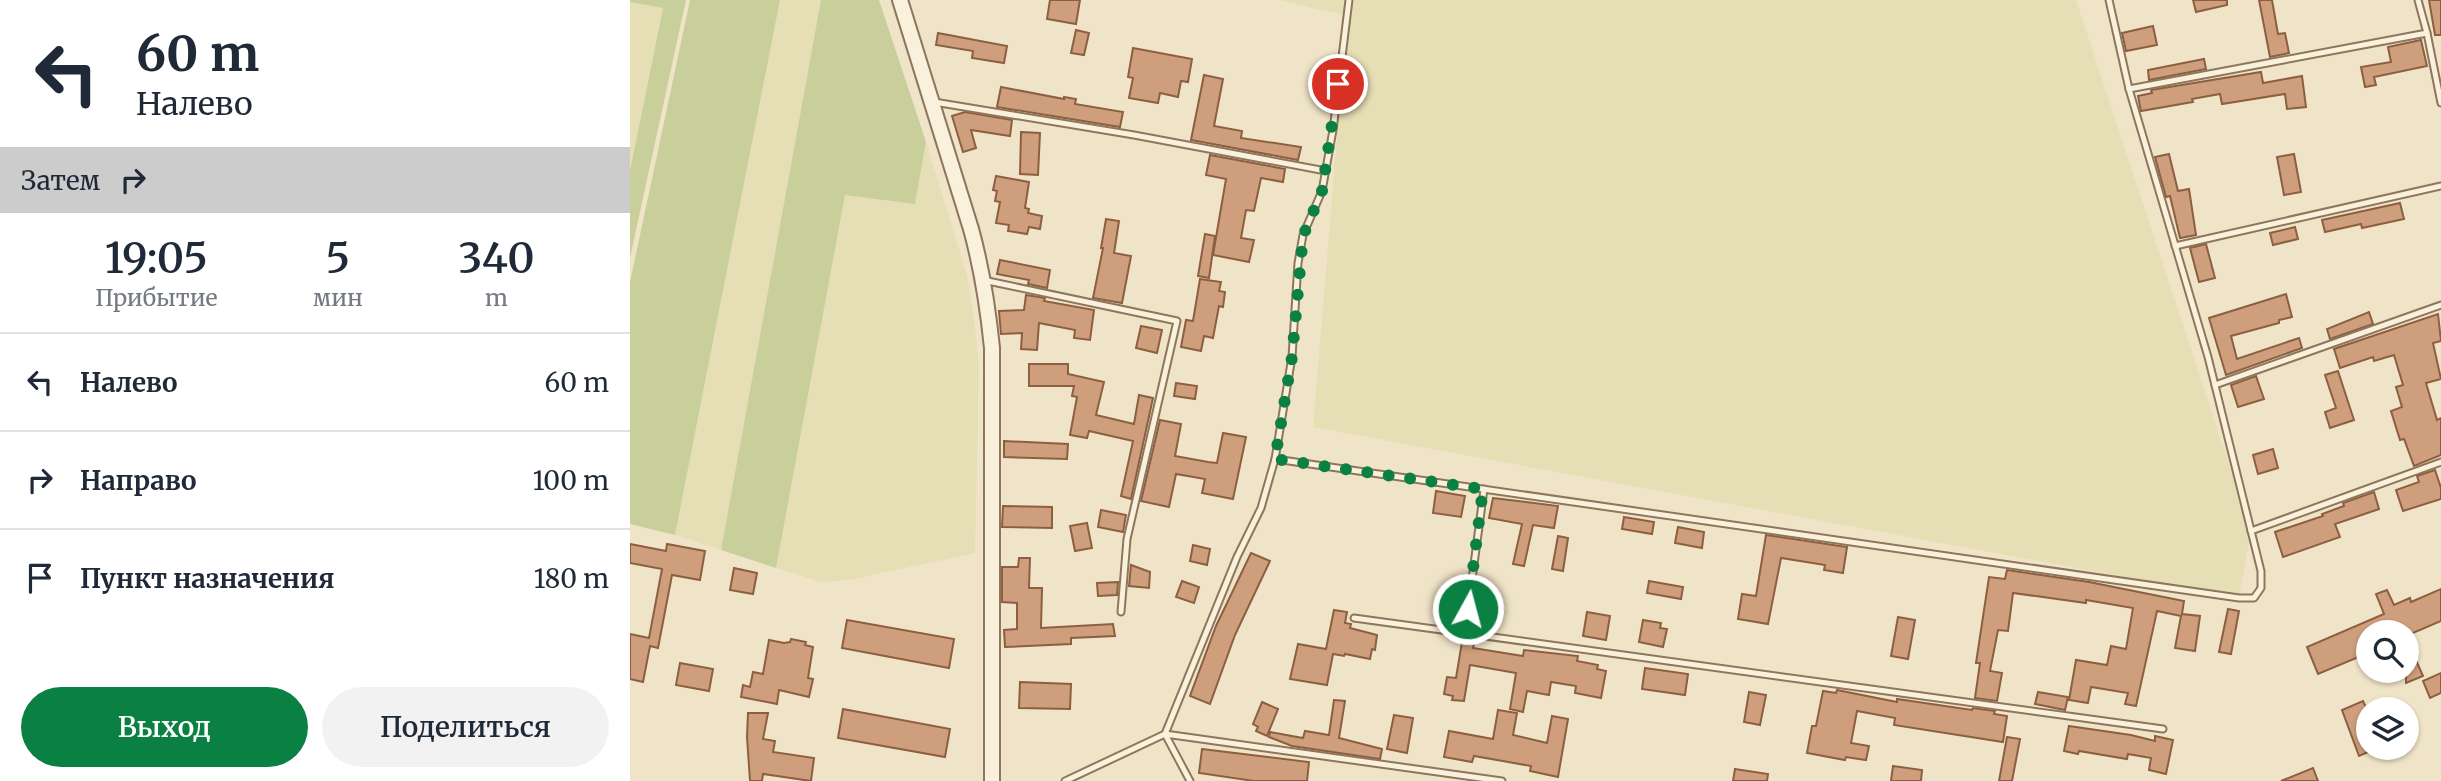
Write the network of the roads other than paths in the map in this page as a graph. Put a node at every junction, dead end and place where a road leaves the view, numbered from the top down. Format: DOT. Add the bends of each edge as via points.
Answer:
graph roads {
  1 [pos="900,0"];
  2 [pos="1349,0"];
  3 [pos="2109,0"];
  4 [pos="2418,0"];
  5 [pos="2427,33"];
  6 [pos="2437,66"];
  7 [pos="2129,89"];
  8 [pos="931,101"];
  9 [pos="2441,103"];
  10 [pos="1326,171"];
  11 [pos="2441,186"];
  12 [pos="2175,246"];
  13 [pos="983,280"];
  14 [pos="2441,305"];
  15 [pos="2215,385"];
  16 [pos="1275,459"];
  17 [pos="2441,462"];
  18 [pos="1483,489"];
  19 [pos="2251,531"];
  20 [pos="1121,612"];
  21 [pos="1354,618"];
  22 [pos="1465,632"];
  23 [pos="2163,729"];
  24 [pos="1165,734"];
  25 [pos="992,781"];
  26 [pos="1065,781"];
  27 [pos="1190,781"];
  28 [pos="1502,781"];
  1 -- 8 [label="street"];
  2 -- 10 [label="lane"];
  3 -- 7 [label="lane"];
  4 -- 5 [label="lane"];
  5 -- 6 [label="lane"];
  5 -- 7 [label="lane"];
  6 -- 9 [label="lane"];
  7 -- 12 [label="lane"];
  8 -- 10 [label="lane"];
  8 -- 13 [label="street"];
  10 -- 16 [label="lane" via="1303,236 1292,357"];
  11 -- 12 [label="lane"];
  12 -- 15 [label="lane"];
  13 -- 20 [label="lane" via="1177,320 1127,539"];
  13 -- 25 [label="street" via="992,348"];
  14 -- 15 [label="lane"];
  15 -- 19 [label="lane"];
  16 -- 18 [label="lane"];
  16 -- 24 [label="lane" via="1261,508"];
  17 -- 19 [label="lane"];
  18 -- 19 [label="lane" via="2239,598 2254,598 2261,589"];
  18 -- 22 [label="lane"];
  21 -- 22 [label="lane"];
  22 -- 23 [label="lane"];
  24 -- 26 [label="lane"];
  24 -- 27 [label="lane"];
  24 -- 28 [label="lane"];
}
